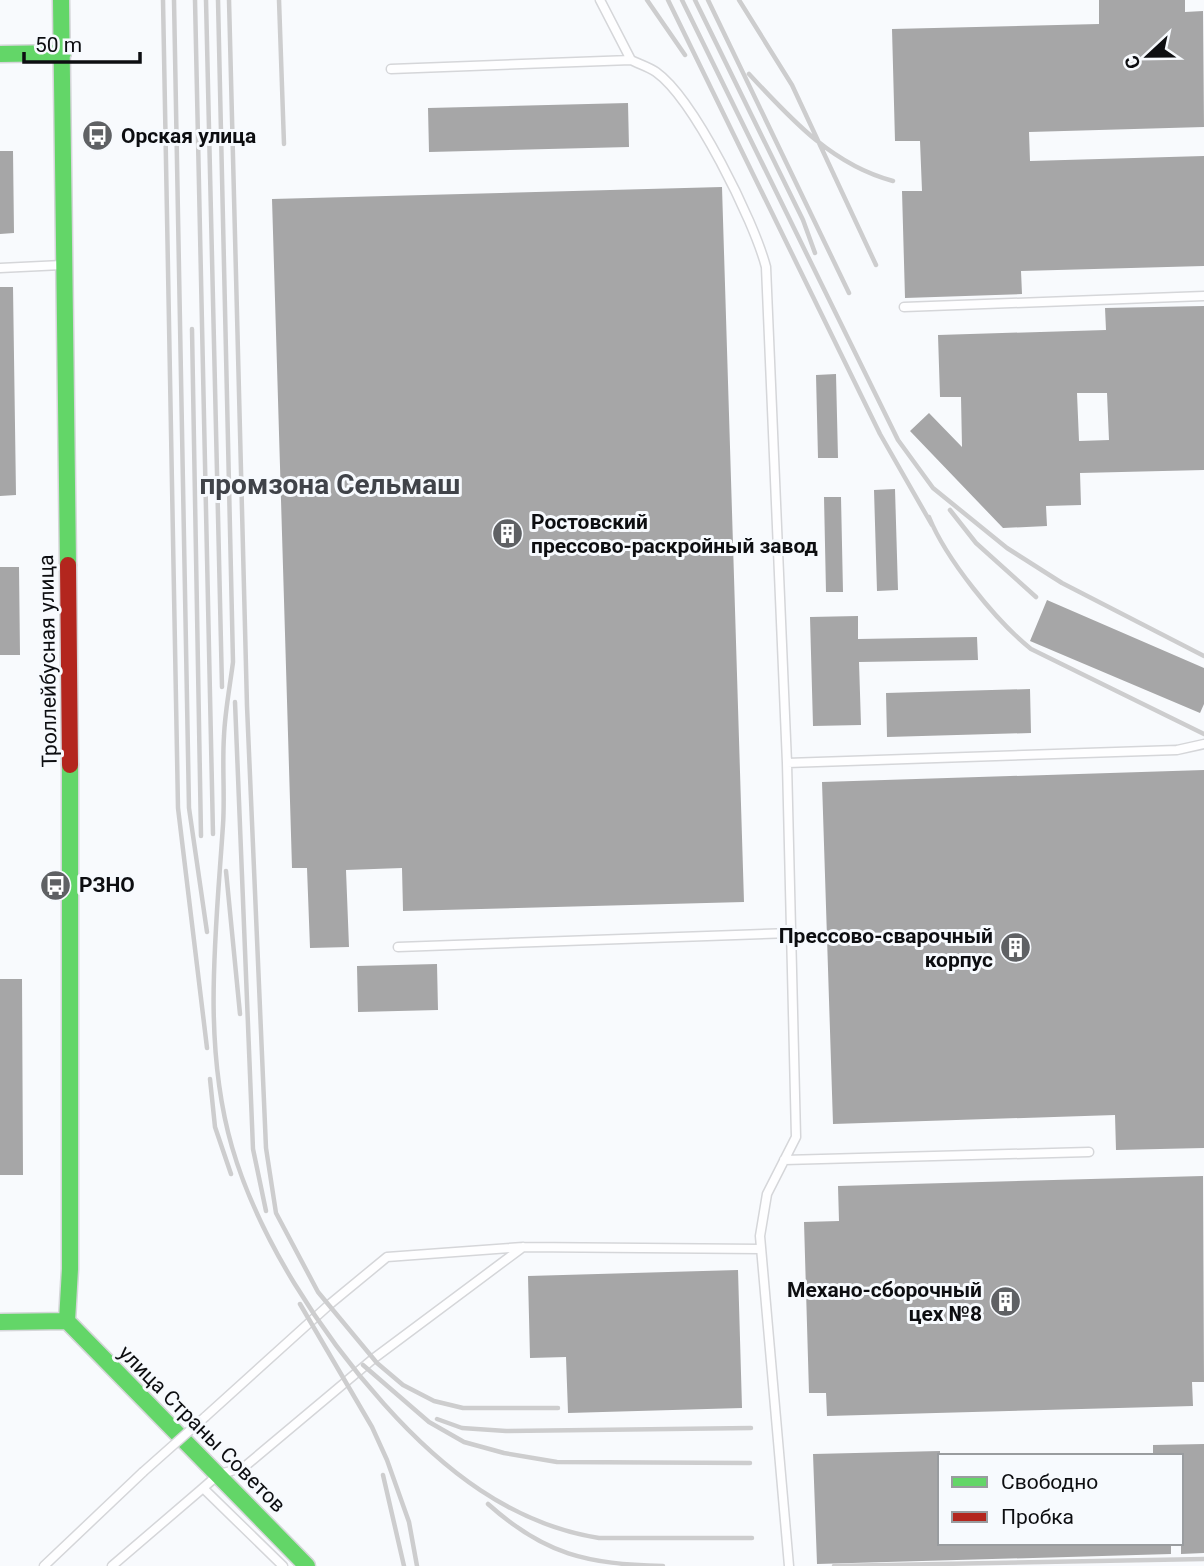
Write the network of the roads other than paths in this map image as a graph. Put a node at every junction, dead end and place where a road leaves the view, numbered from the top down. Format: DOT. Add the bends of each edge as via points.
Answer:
graph roads {
  1 [pos="61,0"];
  2 [pos="600,0"];
  3 [pos="63,53"];
  4 [pos="0,54"];
  5 [pos="631,60"];
  6 [pos="391,69"];
  7 [pos="65,265"];
  8 [pos="0,268"];
  9 [pos="1204,296"];
  10 [pos="904,307"];
  11 [pos="1204,744"];
  12 [pos="787,763"];
  13 [pos="791,933"];
  14 [pos="398,947"];
  15 [pos="1089,1152"];
  16 [pos="784,1160"];
  17 [pos="523,1247"];
  18 [pos="761,1249"];
  19 [pos="66,1321"];
  20 [pos="0,1322"];
  21 [pos="219,1474"];
  22 [pos="203,1488"];
  23 [pos="44,1566"];
  24 [pos="111,1566"];
  25 [pos="283,1566"];
  26 [pos="307,1566"];
  27 [pos="789,1566"];
  1 -- 3 [label="main road, Троллейбусная улица"];
  2 -- 5 [label="lane"];
  3 -- 4 [label="main road"];
  3 -- 7 [label="main road, Троллейбусная улица"];
  5 -- 6 [label="lane"];
  5 -- 12 [label="lane" via="657,72 682,100 739,193 766,267"];
  7 -- 8 [label="lane"];
  7 -- 19 [label="main road, Троллейбусная улица" via="72,886"];
  9 -- 10 [label="lane"];
  11 -- 12 [label="lane" via="1177,750"];
  12 -- 13 [label="lane"];
  13 -- 14 [label="lane"];
  13 -- 16 [label="lane" via="796,1137"];
  15 -- 16 [label="lane"];
  16 -- 18 [label="lane" via="767,1194"];
  17 -- 18 [label="lane"];
  17 -- 21 [label="lane" via="373,1359 243,1468"];
  17 -- 23 [label="lane, bridge" via="387,1257 143,1472"];
  18 -- 27 [label="lane"];
  19 -- 20 [label="main road"];
  19 -- 21 [label="main road, улица Страны Советов"];
  21 -- 22 [label="lane"];
  21 -- 26 [label="main road, улица Страны Советов"];
  22 -- 24 [label="lane"];
  22 -- 25 [label="lane"];
}
